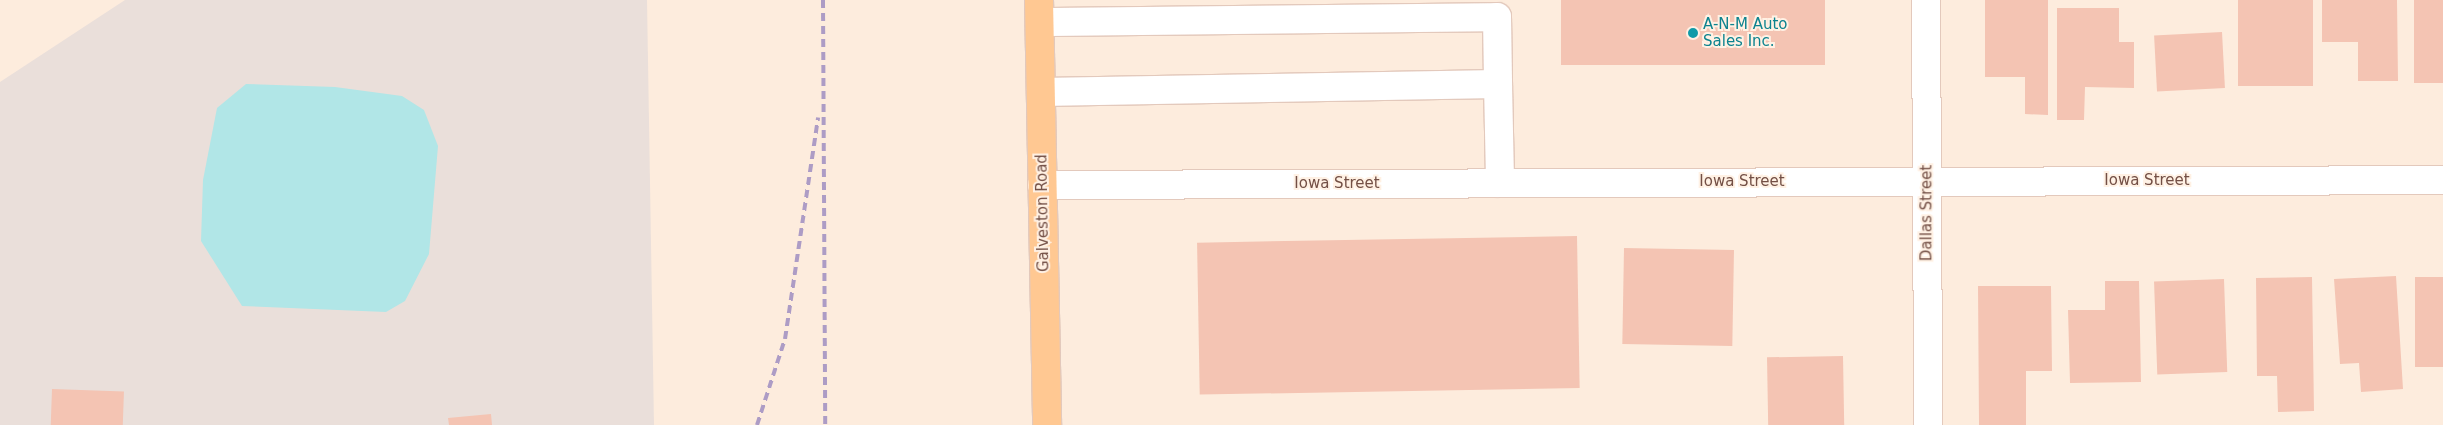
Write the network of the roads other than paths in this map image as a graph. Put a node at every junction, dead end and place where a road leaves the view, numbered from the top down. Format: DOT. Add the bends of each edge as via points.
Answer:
graph roads {
  1 [pos="1926,0"];
  2 [pos="1040,11"];
  3 [pos="1498,84"];
  4 [pos="1041,92"];
  5 [pos="2443,180"];
  6 [pos="1927,182"];
  7 [pos="1500,184"];
  8 [pos="1042,185"];
  9 [pos="1047,425"];
  10 [pos="1928,425"];
  1 -- 6 [label="street, Dallas Street"];
  2 -- 3 [label="street" via="1497,17"];
  2 -- 4 [label="main road, Galveston Road"];
  3 -- 4 [label="street"];
  3 -- 7 [label="street"];
  4 -- 8 [label="main road, Galveston Road"];
  5 -- 6 [label="street, Iowa Street"];
  6 -- 7 [label="street, Iowa Street"];
  6 -- 10 [label="street, Dallas Street"];
  7 -- 8 [label="street, Iowa Street"];
  8 -- 9 [label="main road, Galveston Road"];
}
